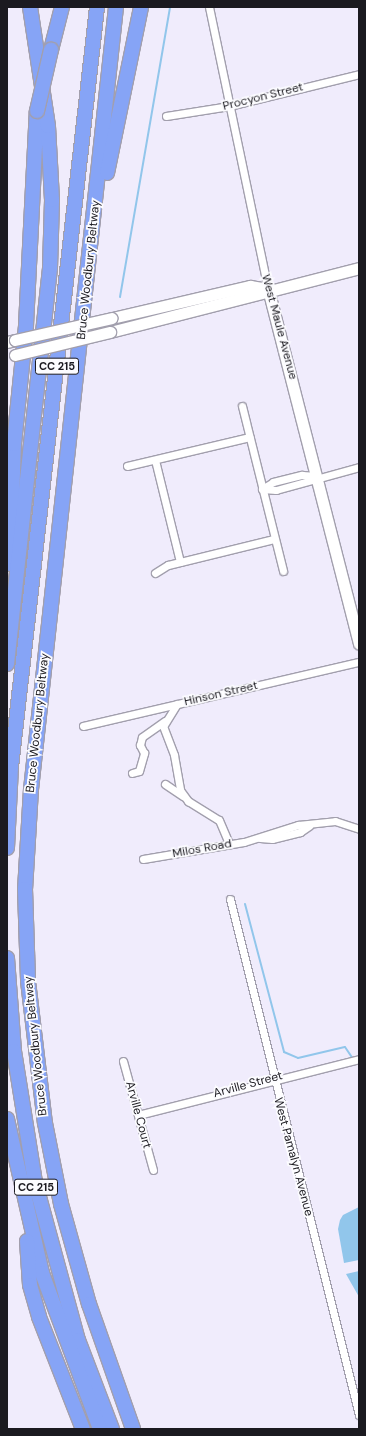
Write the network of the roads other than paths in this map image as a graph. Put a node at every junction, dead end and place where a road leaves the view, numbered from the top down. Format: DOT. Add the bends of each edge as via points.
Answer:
graph roads {
  1 [pos="25,7"];
  2 [pos="30,7"];
  3 [pos="62,7"];
  4 [pos="97,7"];
  5 [pos="116,7"];
  6 [pos="142,7"];
  7 [pos="209,7"];
  8 [pos="45,53"];
  9 [pos="359,74"];
  10 [pos="228,106"];
  11 [pos="166,116"];
  12 [pos="94,232"];
  13 [pos="359,268"];
  14 [pos="268,289"];
  15 [pos="11,341"];
  16 [pos="11,356"];
  17 [pos="242,406"];
  18 [pos="250,437"];
  19 [pos="155,460"];
  20 [pos="127,466"];
  21 [pos="359,466"];
  22 [pos="317,476"];
  23 [pos="262,489"];
  24 [pos="274,539"];
  25 [pos="180,562"];
  26 [pos="283,571"];
  27 [pos="155,572"];
  28 [pos="359,644"];
  29 [pos="9,647"];
  30 [pos="359,662"];
  31 [pos="7,664"];
  32 [pos="177,704"];
  33 [pos="166,720"];
  34 [pos="83,726"];
  35 [pos="132,773"];
  36 [pos="165,784"];
  37 [pos="183,796"];
  38 [pos="359,829"];
  39 [pos="229,844"];
  40 [pos="7,848"];
  41 [pos="143,859"];
  42 [pos="230,899"];
  43 [pos="7,958"];
  44 [pos="359,1058"];
  45 [pos="123,1061"];
  46 [pos="273,1079"];
  47 [pos="138,1115"];
  48 [pos="7,1119"];
  49 [pos="153,1170"];
  50 [pos="24,1202"];
  51 [pos="110,1368"];
  52 [pos="359,1415"];
  53 [pos="108,1428"];
  54 [pos="83,1429"];
  55 [pos="133,1429"];
  56 [pos="142,1429"];
  1 -- 8 [label="highway"];
  2 -- 8 [label="highway"];
  3 -- 8 [label="highway"];
  4 -- 40 [label="highway, Bruce Woodbury Beltway / CC 215" via="11,767"];
  5 -- 12 [label="highway, Bruce Woodbury Beltway / CC 215"];
  6 -- 12 [label="highway"];
  7 -- 10 [label="street, West Maule Avenue"];
  8 -- 29 [label="highway, bridge" via="37,111 26,325 12,474"];
  8 -- 29 [label="highway, CC 215" via="52,200 50,268"];
  9 -- 10 [label="street, Procyon Street"];
  10 -- 11 [label="street, Procyon Street"];
  10 -- 14 [label="street, West Maule Avenue"];
  12 -- 51 [label="highway, Bruce Woodbury Beltway / CC 215" via="32,781 25,889 28,981 45,1123 61,1204"];
  13 -- 14 [label="main road"];
  14 -- 15 [label="main road, bridge" via="250,286"];
  14 -- 16 [label="main road, bridge" via="253,297"];
  14 -- 22 [label="main road, West Maule Avenue"];
  17 -- 18 [label="street"];
  18 -- 19 [label="street"];
  18 -- 23 [label="street"];
  19 -- 20 [label="street"];
  19 -- 25 [label="street"];
  21 -- 22 [label="street"];
  22 -- 23 [label="street" via="276,490"];
  22 -- 28 [label="main road, West Maule Avenue"];
  23 -- 24 [label="street"];
  24 -- 25 [label="street"];
  24 -- 26 [label="street"];
  25 -- 27 [label="street"];
  29 -- 31 [label="highway, CC 215"];
  30 -- 32 [label="street, Hinson Street"];
  32 -- 33 [label="street"];
  32 -- 34 [label="street, Hinson Street"];
  33 -- 35 [label="street" via="142,737 140,745 144,753 139,771"];
  33 -- 37 [label="street" via="165,735 174,755"];
  36 -- 37 [label="street"];
  37 -- 39 [label="street" via="218,820"];
  38 -- 39 [label="street, Milos Road" via="335,821 309,826 270,840 260,838"];
  39 -- 41 [label="street, Milos Road"];
  42 -- 46 [label="street, West Pamalyn Avenue"];
  43 -- 53 [label="highway, Bruce Woodbury Beltway / CC 215" via="14,1051 35,1182 78,1340"];
  44 -- 46 [label="street, Arville Street"];
  45 -- 47 [label="street, Arville Court"];
  46 -- 47 [label="street, Arville Street"];
  46 -- 52 [label="street, West Pamalyn Avenue"];
  47 -- 49 [label="street, Arville Court"];
  48 -- 50 [label="highway, CC 215"];
  50 -- 53 [label="highway, CC 215" via="44,1280"];
  50 -- 54 [label="highway" via="30,1285"];
  51 -- 55 [label="highway, Bruce Woodbury Beltway / CC 215"];
  51 -- 56 [label="highway"];
}
